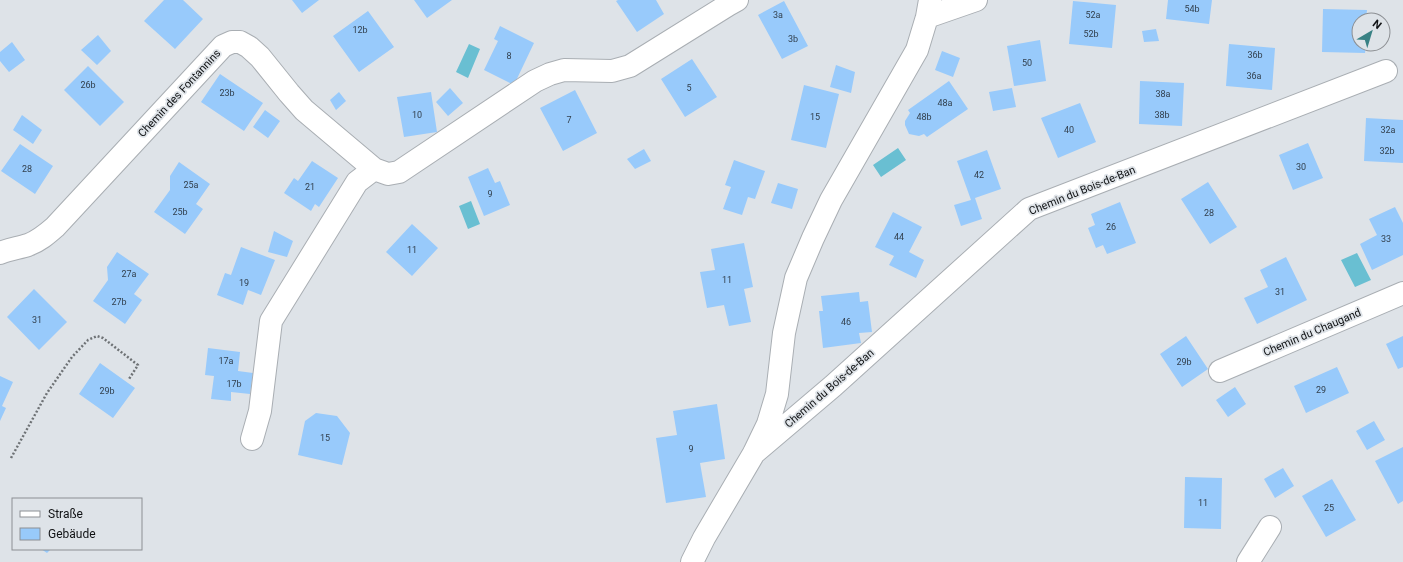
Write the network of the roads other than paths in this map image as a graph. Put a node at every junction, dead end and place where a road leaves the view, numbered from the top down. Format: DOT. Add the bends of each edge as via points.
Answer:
graph roads {
  1 [pos="737,0"];
  2 [pos="976,0"];
  3 [pos="928,8"];
  4 [pos="1386,71"];
  5 [pos="374,169"];
  6 [pos="0,253"];
  7 [pos="1403,292"];
  8 [pos="1220,371"];
  9 [pos="252,439"];
  10 [pos="754,453"];
  11 [pos="1270,527"];
  12 [pos="692,562"];
  13 [pos="1248,562"];
  1 -- 5 [label="street, Chemin des Fontannins" via="630,66 612,71 564,70 550,74 535,81 399,172 388,174"];
  2 -- 3 [label="street, Chemin du Bois-de-Ban"];
  3 -- 10 [label="street, Chemin du Bois-de-Ban" via="917,50 831,200 796,278 784,333 777,394 768,424"];
  4 -- 10 [label="street, Chemin du Bois-de-Ban" via="1029,210 833,386"];
  5 -- 6 [label="street, Chemin des Fontannins" via="304,110 249,46 232,42 223,46 55,227 28,245"];
  5 -- 9 [label="street" via="357,182 271,321 260,412"];
  7 -- 8 [label="street, Chemin du Chaugand"];
  10 -- 12 [label="street, Chemin du Bois-de-Ban"];
  11 -- 13 [label="street"];
}
